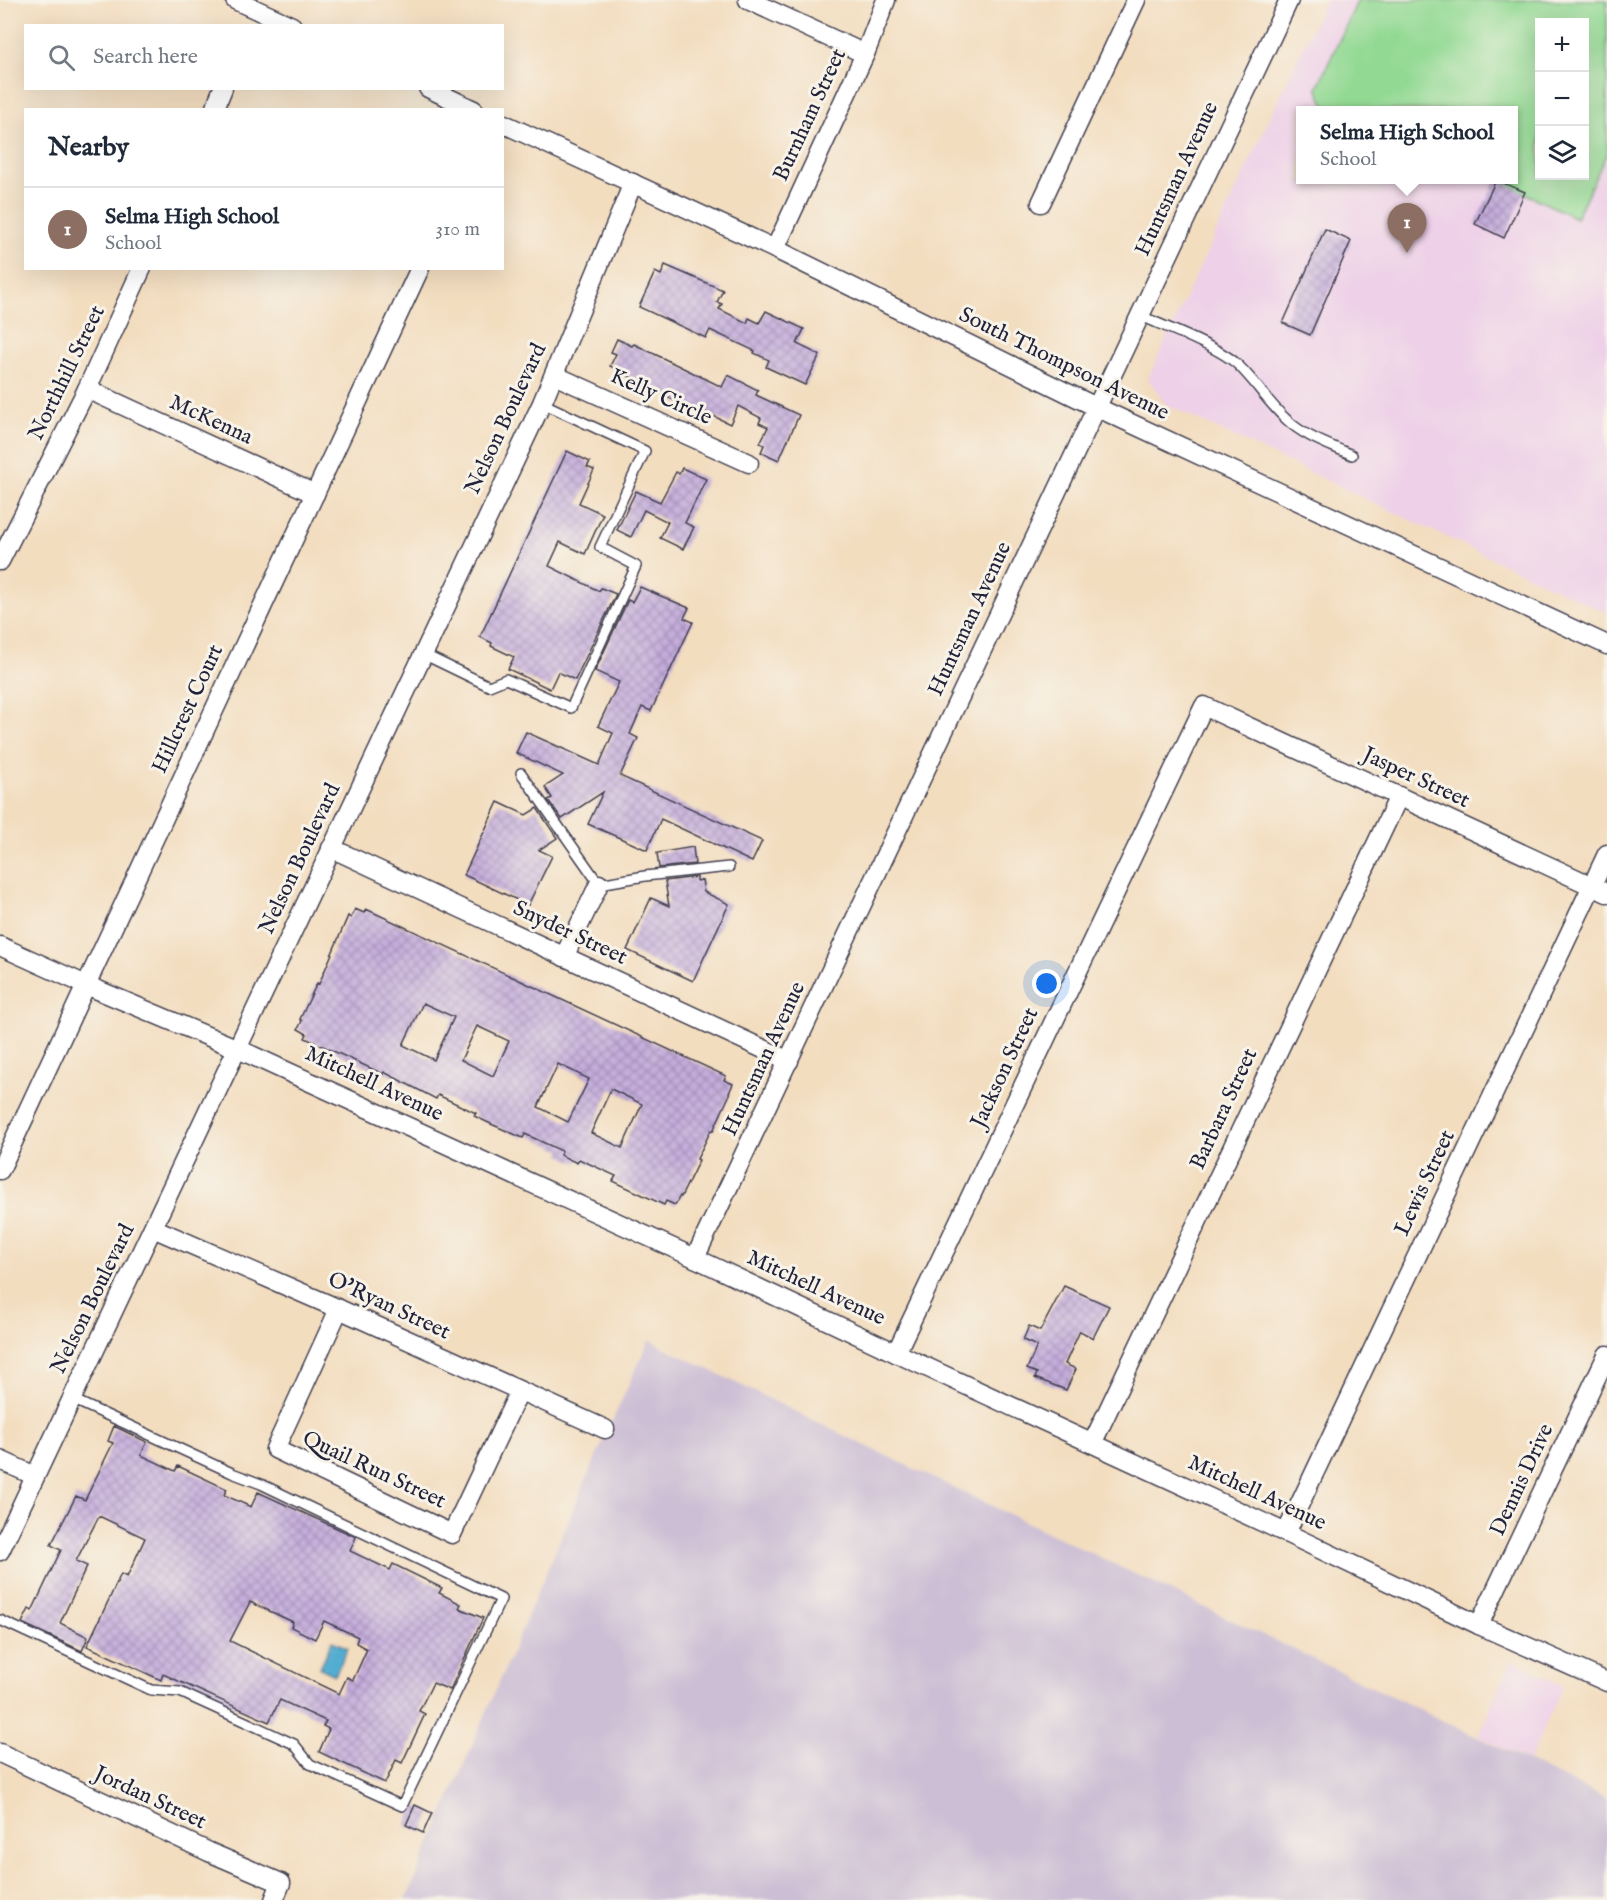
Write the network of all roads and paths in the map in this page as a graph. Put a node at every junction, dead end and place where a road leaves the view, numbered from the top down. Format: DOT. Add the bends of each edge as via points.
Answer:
graph roads {
  1 [pos="236,0"];
  2 [pos="748,0"];
  3 [pos="886,0"];
  4 [pos="1136,0"];
  5 [pos="1289,0"];
  6 [pos="258,12"];
  7 [pos="287,24"];
  8 [pos="865,54"];
  9 [pos="222,90"];
  10 [pos="432,90"];
  11 [pos="215,108"];
  12 [pos="470,108"];
  13 [pos="504,124"];
  14 [pos="633,183"];
  15 [pos="1041,203"];
  16 [pos="775,249"];
  17 [pos="141,270"];
  18 [pos="419,270"];
  19 [pos="1139,315"];
  20 [pos="554,375"];
  21 [pos="87,389"];
  22 [pos="542,403"];
  23 [pos="1096,407"];
  24 [pos="1352,455"];
  25 [pos="748,463"];
  26 [pos="315,494"];
  27 [pos="4,542"];
  28 [pos="0,561"];
  29 [pos="1607,645"];
  30 [pos="423,654"];
  31 [pos="1203,706"];
  32 [pos="521,773"];
  33 [pos="1399,796"];
  34 [pos="331,848"];
  35 [pos="1607,854"];
  36 [pos="729,867"];
  37 [pos="598,884"];
  38 [pos="1599,889"];
  39 [pos="0,946"];
  40 [pos="564,957"];
  41 [pos="86,985"];
  42 [pos="238,1049"];
  43 [pos="789,1060"];
  44 [pos="0,1170"];
  45 [pos="153,1228"];
  46 [pos="695,1258"];
  47 [pos="339,1308"];
  48 [pos="896,1353"];
  49 [pos="1607,1355"];
  50 [pos="519,1392"];
  51 [pos="72,1399"];
  52 [pos="605,1429"];
  53 [pos="1093,1442"];
  54 [pos="0,1460"];
  55 [pos="35,1476"];
  56 [pos="1286,1533"];
  57 [pos="0,1551"];
  58 [pos="0,1620"];
  59 [pos="1479,1625"];
  60 [pos="1607,1682"];
  61 [pos="0,1753"];
  62 [pos="278,1892"];
  1 -- 6 [label="street"];
  2 -- 8 [label="street"];
  3 -- 8 [label="street, Burnham Street"];
  4 -- 15 [label="street"];
  5 -- 19 [label="street, Huntsman Avenue"];
  6 -- 7 [label="street"];
  8 -- 16 [label="street, Burnham Street"];
  9 -- 11 [label="street"];
  10 -- 12 [label="street"];
  13 -- 14 [label="street, South Thompson Avenue"];
  14 -- 16 [label="street, South Thompson Avenue"];
  14 -- 20 [label="street, Nelson Boulevard"];
  16 -- 23 [label="street, South Thompson Avenue"];
  17 -- 21 [label="street, Northhill Street"];
  18 -- 26 [label="street, Hillcrest Court"];
  19 -- 23 [label="street, Huntsman Avenue"];
  19 -- 24 [label="lane" via="1237,364 1289,422"];
  20 -- 22 [label="street, Nelson Boulevard"];
  20 -- 25 [label="street, Kelly Circle"];
  21 -- 26 [label="street, McKenna"];
  21 -- 27 [label="street, Northhill Street"];
  22 -- 30 [label="street, Nelson Boulevard"];
  22 -- 30 [label="lane" via="645,451 600,547 636,566 571,708 506,680 489,686"];
  23 -- 29 [label="street, South Thompson Avenue"];
  23 -- 43 [label="street, Huntsman Avenue"];
  26 -- 41 [label="street, Hillcrest Court"];
  27 -- 28 [label="street, Northhill Street"];
  30 -- 34 [label="street, Nelson Boulevard"];
  31 -- 33 [label="street, Jasper Street"];
  31 -- 48 [label="street, Jackson Street"];
  32 -- 37 [label="lane"];
  33 -- 38 [label="street, Jasper Street"];
  33 -- 53 [label="street, Barbara Street"];
  34 -- 40 [label="street, Snyder Street"];
  34 -- 42 [label="street, Nelson Boulevard"];
  35 -- 38 [label="street, Lewis Street"];
  36 -- 37 [label="lane"];
  37 -- 40 [label="street"];
  38 -- 56 [label="street, Lewis Street"];
  39 -- 41 [label="street, Mitchell Avenue"];
  40 -- 43 [label="street, Snyder Street"];
  41 -- 42 [label="street, Mitchell Avenue"];
  41 -- 44 [label="street, Hillcrest Court"];
  42 -- 45 [label="street, Nelson Boulevard"];
  42 -- 46 [label="street, Mitchell Avenue"];
  43 -- 46 [label="street, Huntsman Avenue"];
  45 -- 47 [label="street, O'Ryan Street"];
  45 -- 51 [label="street, Nelson Boulevard"];
  46 -- 48 [label="street, Mitchell Avenue"];
  47 -- 50 [label="street, O'Ryan Street"];
  47 -- 50 [label="street, Quail Run Street" via="275,1449 452,1534"];
  48 -- 53 [label="street, Mitchell Avenue"];
  49 -- 59 [label="street, Dennis Drive"];
  50 -- 52 [label="street, O'Ryan Street"];
  51 -- 55 [label="street, Nelson Boulevard"];
  51 -- 58 [label="lane" via="501,1599 402,1806 310,1764 294,1744 180,1692 151,1690"];
  53 -- 56 [label="street, Mitchell Avenue"];
  54 -- 55 [label="street"];
  55 -- 57 [label="street, Nelson Boulevard"];
  56 -- 59 [label="street, Mitchell Avenue"];
  59 -- 60 [label="street, Mitchell Avenue"];
  61 -- 62 [label="street, Jordan Street" via="209,1852"];
}
